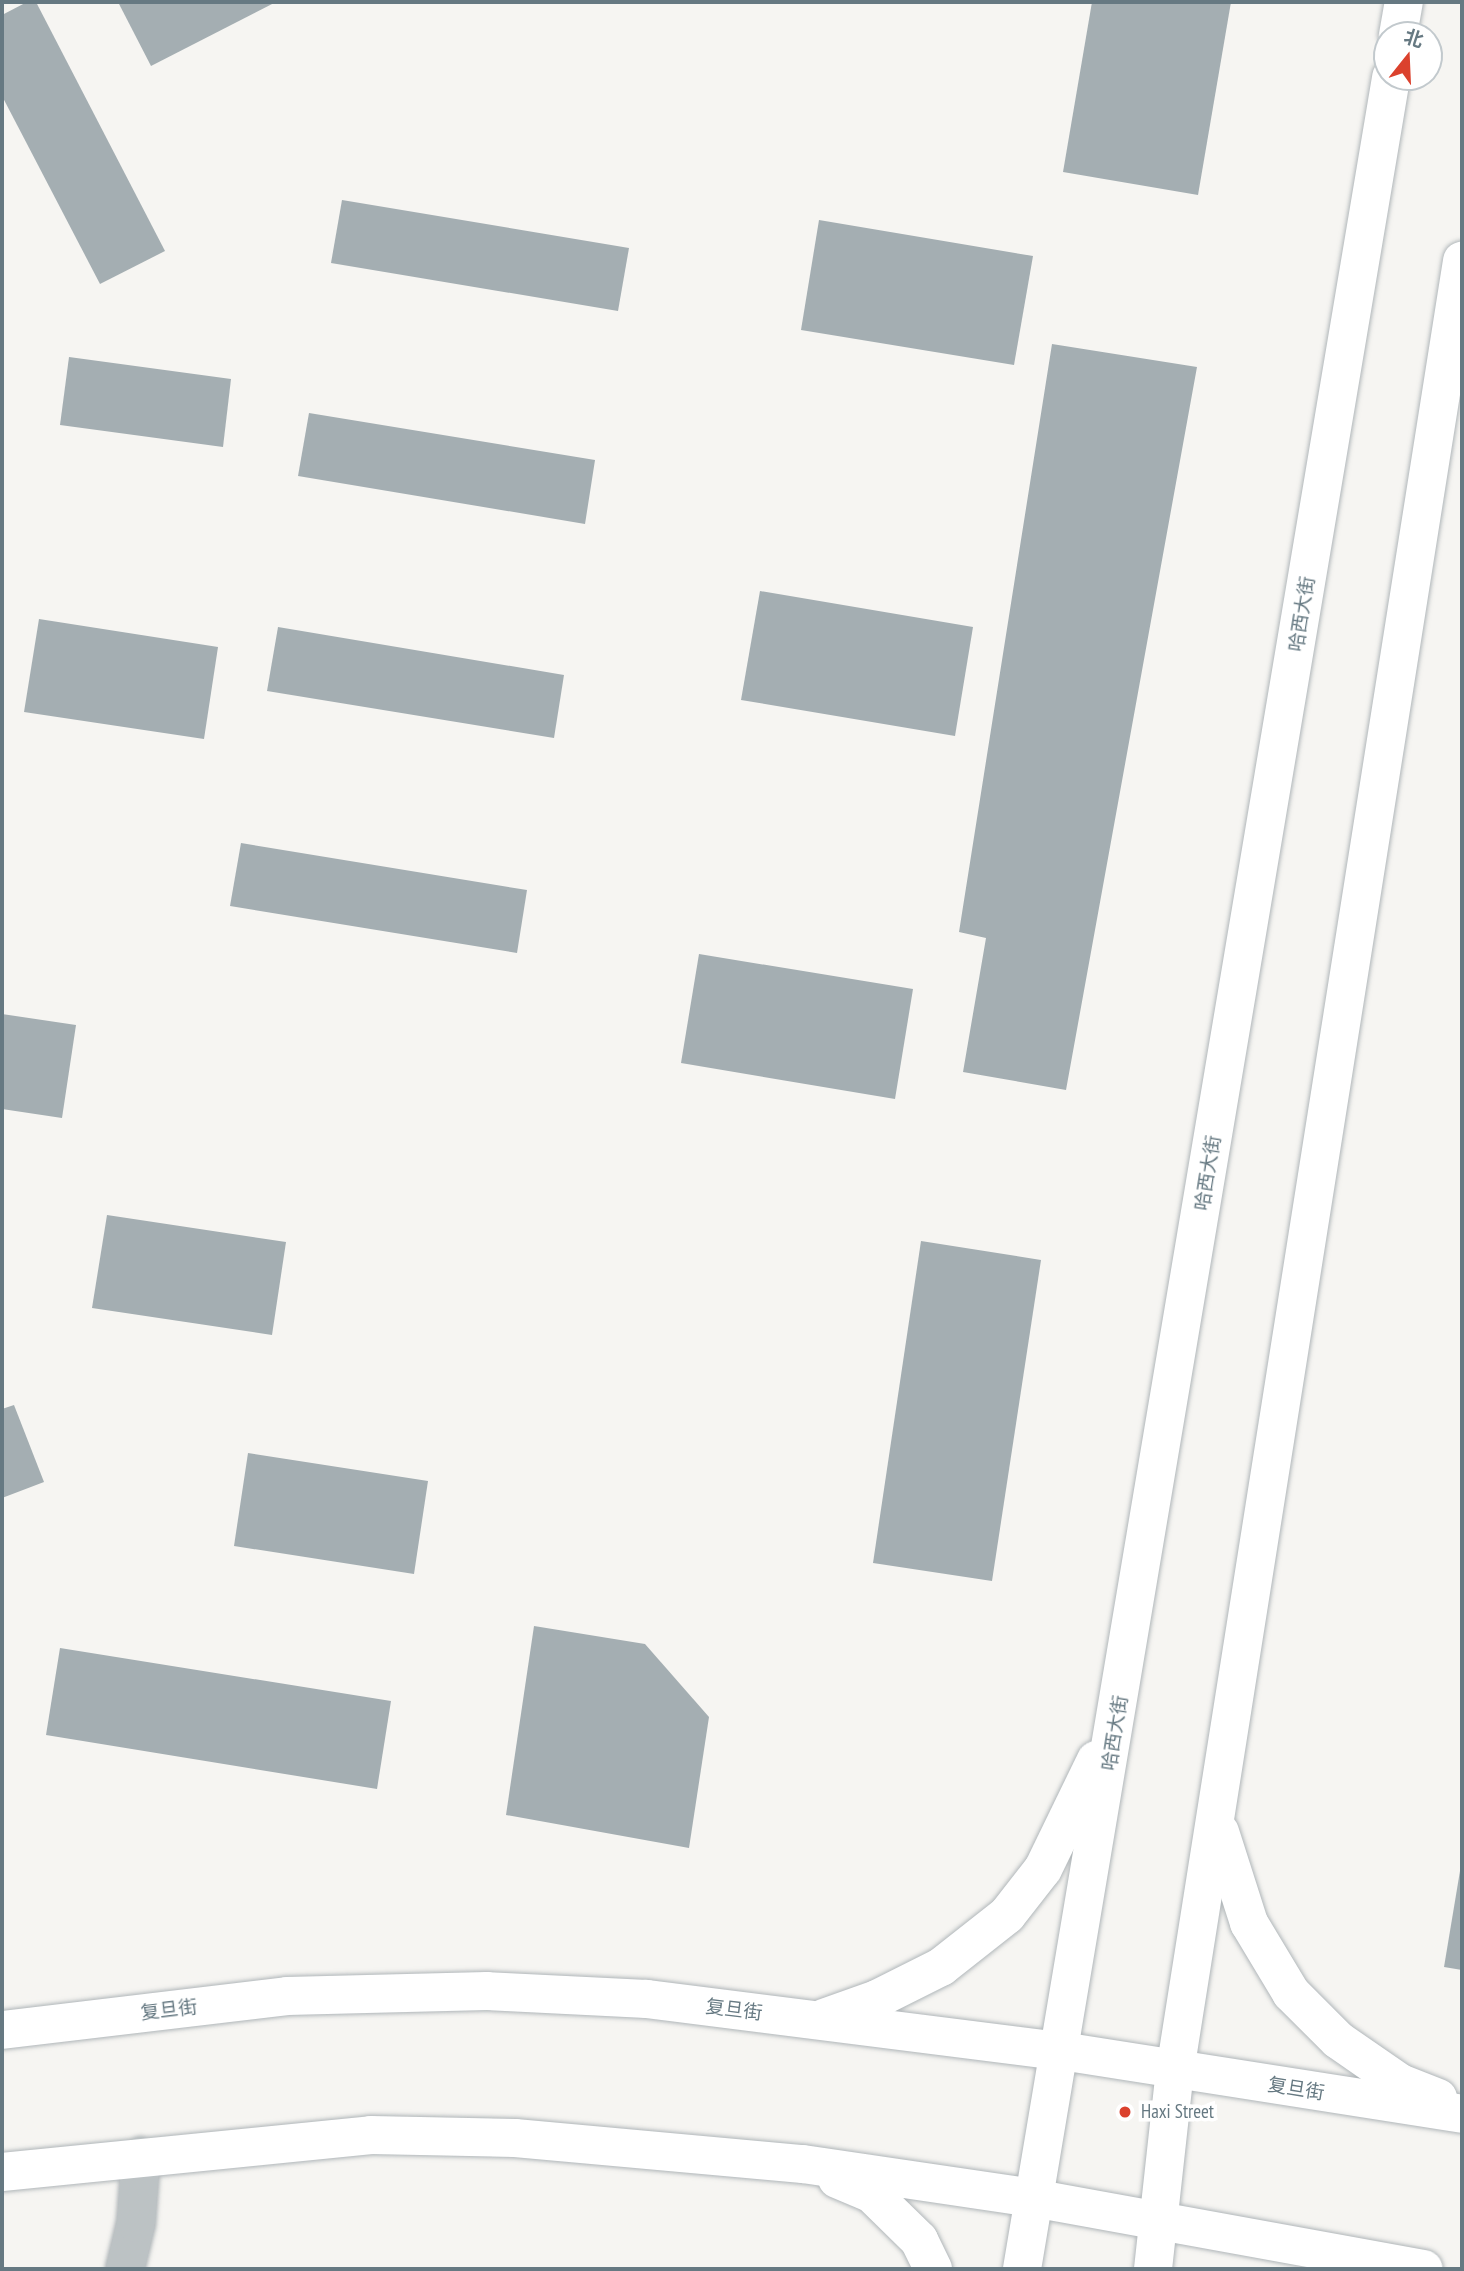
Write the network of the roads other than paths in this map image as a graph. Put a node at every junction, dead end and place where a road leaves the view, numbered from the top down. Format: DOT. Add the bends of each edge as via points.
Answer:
graph roads {
  1 [pos="1404,2"];
  2 [pos="1401,21"];
  3 [pos="1389,91"];
  4 [pos="1462,261"];
  5 [pos="1119,1707"];
  6 [pos="1217,1825"];
  7 [pos="816,2020"];
  8 [pos="2,2030"];
  9 [pos="1062,2051"];
  10 [pos="1175,2071"];
  11 [pos="1462,2108"];
  12 [pos="1462,2114"];
  13 [pos="141,2156"];
  14 [pos="803,2164"];
  15 [pos="2,2172"];
  16 [pos="1033,2198"];
  17 [pos="1160,2223"];
  18 [pos="125,2269"];
  19 [pos="933,2269"];
  20 [pos="1022,2269"];
  21 [pos="1153,2269"];
  22 [pos="1404,2269"];
  23 [pos="1422,2269"];
  1 -- 2 [label="main road"];
  3 -- 5 [label="main road, 哈西大街"];
  4 -- 6 [label="main road"];
  5 -- 7 [label="main road" via="1043,1869 1007,1915 941,1967 877,2000"];
  5 -- 9 [label="main road, 哈西大街"];
  6 -- 10 [label="main road"];
  6 -- 11 [label="main road" via="1249,1923 1291,1993 1338,2040 1400,2083"];
  7 -- 8 [label="main road, 复旦街" via="647,1999 487,1991 287,1996"];
  7 -- 9 [label="main road, 复旦街"];
  9 -- 10 [label="main road, 复旦街"];
  9 -- 16 [label="main road, 哈西大街"];
  10 -- 12 [label="main road, 复旦街"];
  10 -- 17 [label="main road"];
  13 -- 14 [label="main road" via="371,2135 515,2138"];
  13 -- 15 [label="main road"];
  13 -- 18 [label="lane" via="136,2223"];
  14 -- 16 [label="main road"];
  14 -- 19 [label="main road" via="872,2194 919,2240"];
  16 -- 17 [label="main road"];
  16 -- 20 [label="main road, 哈西大街"];
  17 -- 21 [label="main road"];
  17 -- 23 [label="main road"];
  22 -- 23 [label="main road"];
}
